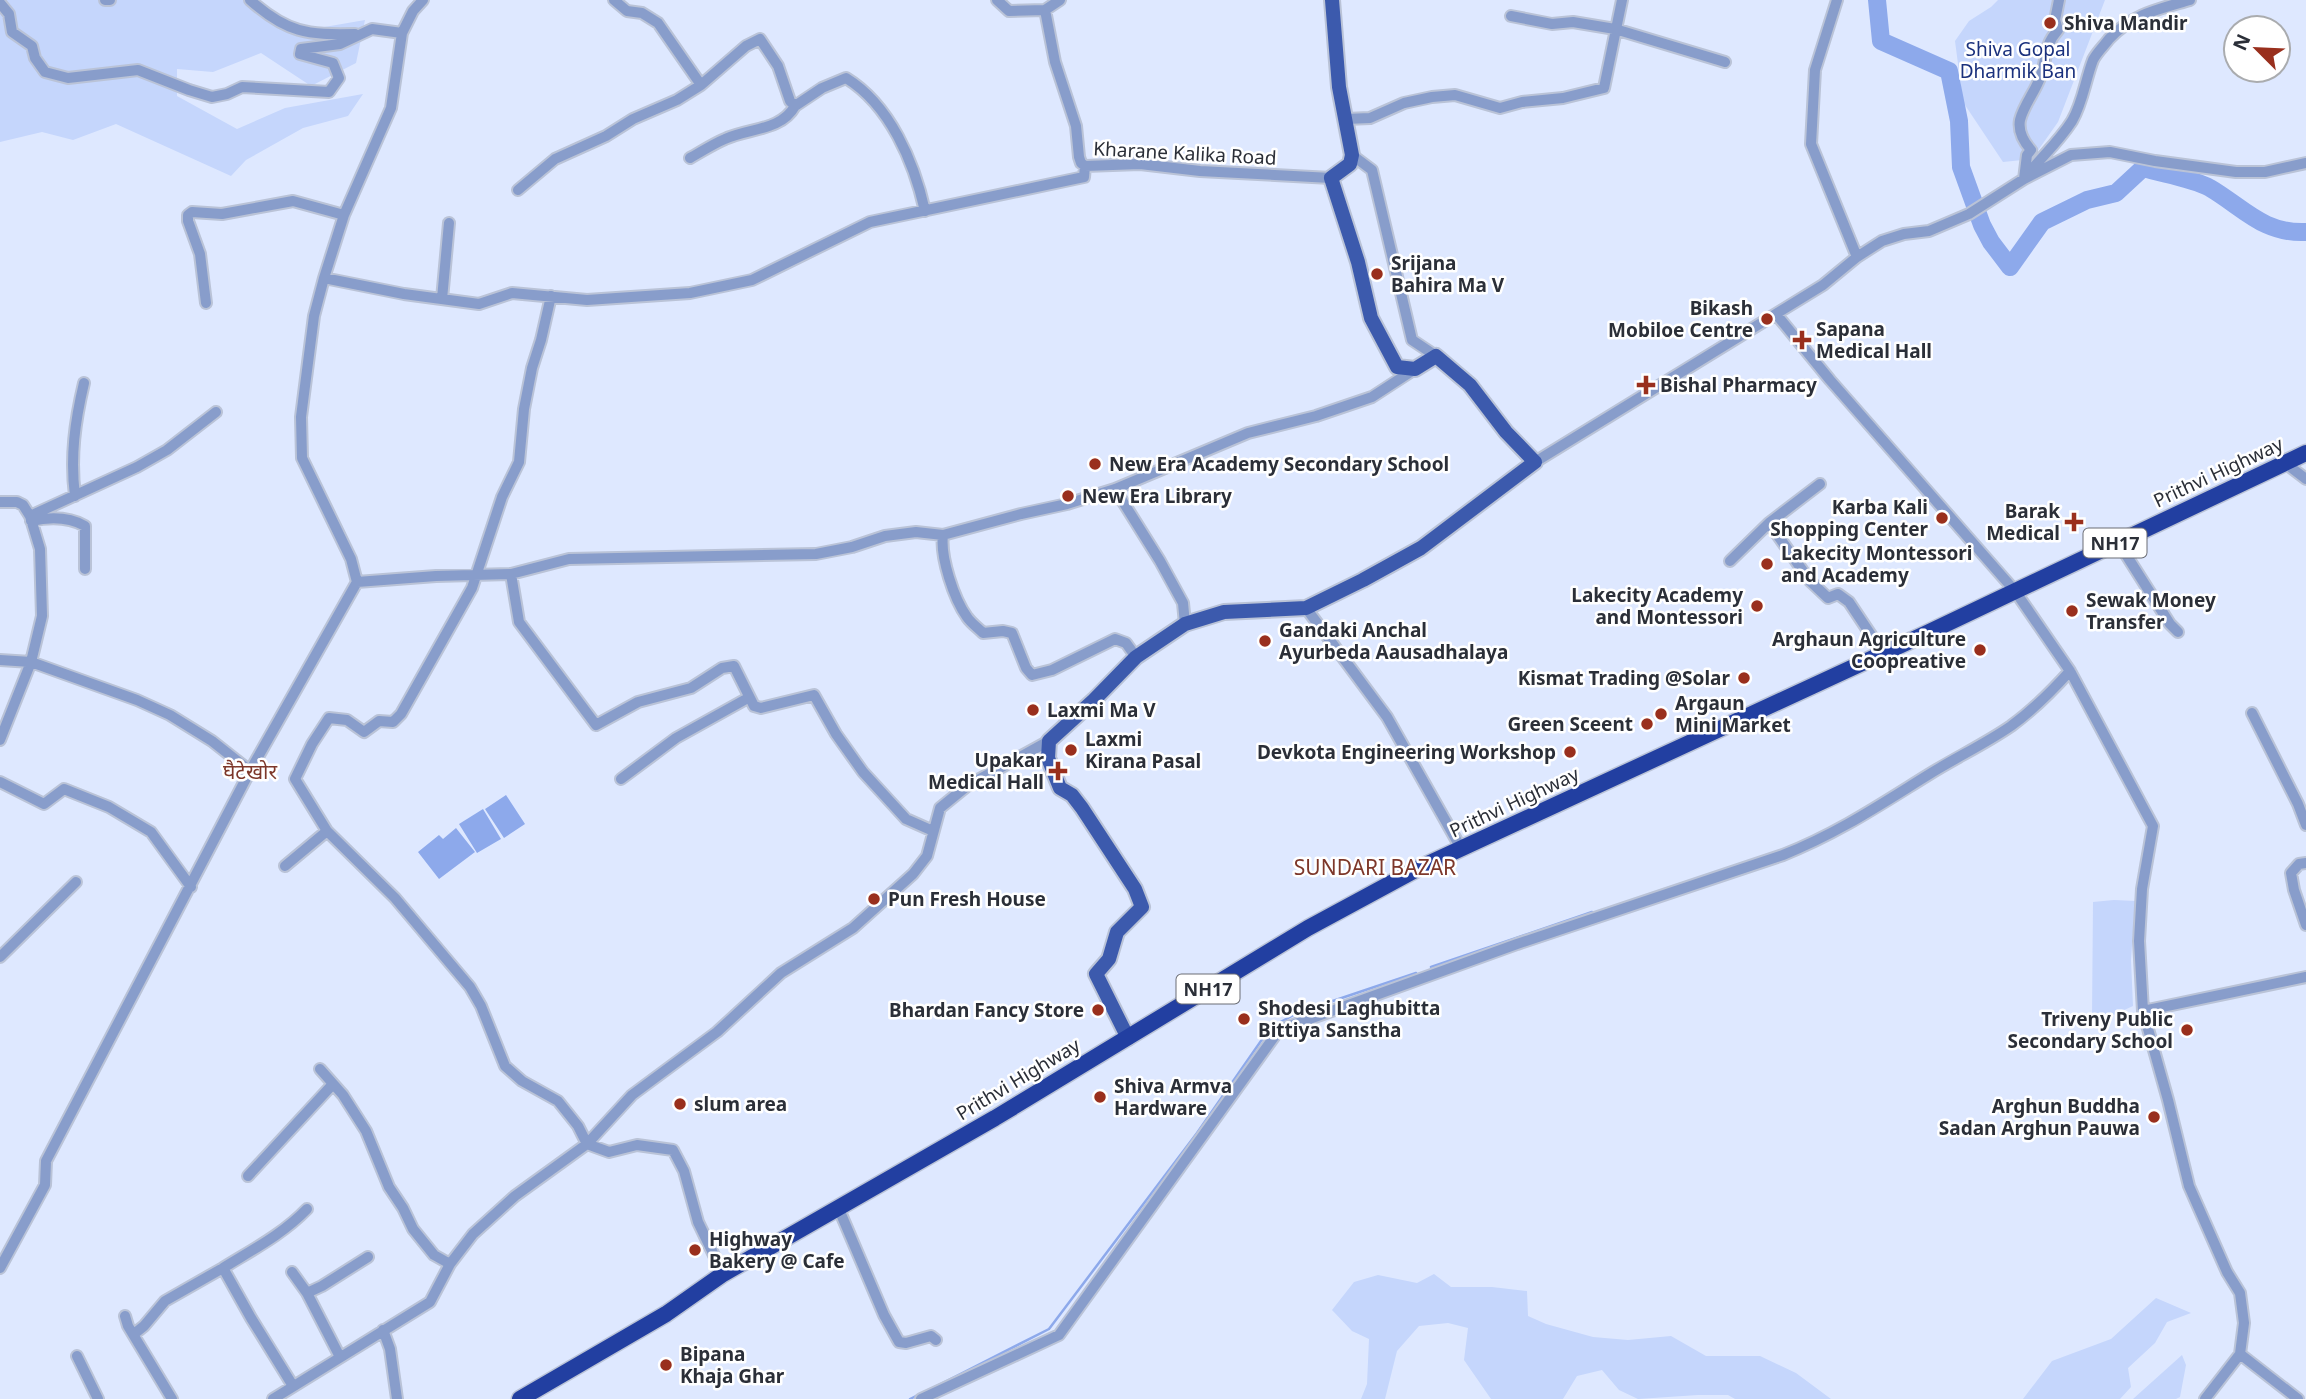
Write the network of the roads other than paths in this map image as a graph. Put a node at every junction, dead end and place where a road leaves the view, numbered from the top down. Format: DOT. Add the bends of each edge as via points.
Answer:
graph roads {
  1 [pos="250,0"];
  2 [pos="423,0"];
  3 [pos="614,0"];
  4 [pos="997,0"];
  5 [pos="1060,0"];
  6 [pos="1332,0"];
  7 [pos="1622,0"];
  8 [pos="1837,0"];
  9 [pos="2059,0"];
  10 [pos="2190,0"];
  11 [pos="0,3"];
  12 [pos="1045,10"];
  13 [pos="1511,16"];
  14 [pos="1615,29"];
  15 [pos="402,33"];
  16 [pos="358,34"];
  17 [pos="1725,62"];
  18 [pos="701,85"];
  19 [pos="796,106"];
  20 [pos="1346,119"];
  21 [pos="1352,155"];
  22 [pos="690,158"];
  23 [pos="2306,163"];
  24 [pos="1085,166"];
  25 [pos="1331,178"];
  26 [pos="2024,179"];
  27 [pos="518,190"];
  28 [pos="925,211"];
  29 [pos="344,215"];
  30 [pos="449,223"];
  31 [pos="1857,257"];
  32 [pos="324,278"];
  33 [pos="551,296"];
  34 [pos="442,299"];
  35 [pos="206,303"];
  36 [pos="1776,314"];
  37 [pos="1436,356"];
  38 [pos="1415,369"];
  39 [pos="84,383"];
  40 [pos="216,412"];
  41 [pos="2306,453"];
  42 [pos="1535,462"];
  43 [pos="2286,463"];
  44 [pos="2306,479"];
  45 [pos="1820,484"];
  46 [pos="1115,489"];
  47 [pos="75,496"];
  48 [pos="0,502"];
  49 [pos="30,519"];
  50 [pos="1769,523"];
  51 [pos="943,535"];
  52 [pos="2118,542"];
  53 [pos="1730,561"];
  54 [pos="85,569"];
  55 [pos="511,574"];
  56 [pos="476,576"];
  57 [pos="357,582"];
  58 [pos="2015,591"];
  59 [pos="1306,608"];
  60 [pos="1185,624"];
  61 [pos="2178,632"];
  62 [pos="1883,653"];
  63 [pos="1136,657"];
  64 [pos="0,660"];
  65 [pos="31,662"];
  66 [pos="2070,671"];
  67 [pos="748,698"];
  68 [pos="2252,713"];
  69 [pos="0,740"];
  70 [pos="1049,741"];
  71 [pos="250,771"];
  72 [pos="621,779"];
  73 [pos="0,782"];
  74 [pos="2302,803"];
  75 [pos="2306,825"];
  76 [pos="327,831"];
  77 [pos="933,831"];
  78 [pos="1462,850"];
  79 [pos="2306,863"];
  80 [pos="285,866"];
  81 [pos="76,882"];
  82 [pos="191,887"];
  83 [pos="2306,925"];
  84 [pos="0,957"];
  85 [pos="2306,977"];
  86 [pos="2143,1011"];
  87 [pos="1128,1038"];
  88 [pos="320,1069"];
  89 [pos="333,1084"];
  90 [pos="587,1144"];
  91 [pos="248,1176"];
  92 [pos="838,1207"];
  93 [pos="307,1209"];
  94 [pos="368,1257"];
  95 [pos="450,1264"];
  96 [pos="0,1268"];
  97 [pos="223,1268"];
  98 [pos="292,1272"];
  99 [pos="723,1274"];
  100 [pos="307,1293"];
  101 [pos="125,1316"];
  102 [pos="383,1330"];
  103 [pos="134,1334"];
  104 [pos="936,1340"];
  105 [pos="2240,1354"];
  106 [pos="77,1356"];
  107 [pos="341,1357"];
  108 [pos="293,1387"];
  109 [pos="936,1396"];
  110 [pos="98,1399"];
  111 [pos="172,1399"];
  112 [pos="273,1399"];
  113 [pos="397,1399"];
  114 [pos="520,1399"];
  115 [pos="921,1399"];
  116 [pos="2205,1399"];
  117 [pos="2298,1399"];
  1 -- 16 [label="street" via="302,32"];
  2 -- 15 [label="street"];
  3 -- 18 [label="street" via="627,11 642,13 658,23"];
  4 -- 12 [label="street" via="1009,11"];
  5 -- 12 [label="street"];
  6 -- 20 [label="main road"];
  7 -- 14 [label="street"];
  8 -- 31 [label="street" via="1815,70 1811,145"];
  9 -- 26 [label="street" via="2058,30 2045,50 2041,76 2020,121 2031,150"];
  10 -- 26 [label="street" via="2159,7 2120,27 2094,58 2072,121"];
  11 -- 16 [label="street" via="9,14 12,32 32,46 45,72 68,78 138,70 212,97 242,87 329,92 339,78 333,64 300,54 301,49 340,44"];
  12 -- 24 [label="street, Kharane Kalika Road" via="1055,62 1072,111 1079,158"];
  13 -- 14 [label="street"];
  14 -- 17 [label="street"];
  14 -- 20 [label="street" via="1604,88 1500,107 1455,95 1432,97 1370,118"];
  15 -- 16 [label="street" via="372,29"];
  15 -- 29 [label="street" via="391,108"];
  18 -- 19 [label="street" via="760,39"];
  18 -- 27 [label="street" via="555,159"];
  19 -- 22 [label="street" via="778,124 726,138"];
  19 -- 28 [label="street" via="846,78 863,89 908,156"];
  20 -- 21 [label="main road"];
  21 -- 25 [label="main road" via="1350,164"];
  21 -- 37 [label="street" via="1372,170 1412,340"];
  23 -- 26 [label="street" via="2265,173 2236,172 2110,152 2071,155"];
  24 -- 25 [label="street, Kharane Kalika Road" via="1140,164"];
  24 -- 28 [label="street" via="1084,177"];
  25 -- 38 [label="main road" via="1371,318 1397,367"];
  26 -- 31 [label="street" via="1969,214 1929,231 1882,241"];
  28 -- 33 [label="street" via="870,222 752,280 690,293 631,298"];
  29 -- 32 [label="street"];
  29 -- 35 [label="street" via="293,201 222,214 192,212 188,220 200,254"];
  30 -- 34 [label="street"];
  31 -- 36 [label="street"];
  32 -- 34 [label="street"];
  32 -- 57 [label="street" via="314,316 301,417 302,457 351,559"];
  33 -- 34 [label="street" via="512,293 480,304"];
  33 -- 56 [label="street" via="524,409 519,462 502,497"];
  36 -- 42 [label="street"];
  36 -- 58 [label="street"];
  37 -- 38 [label="main road"];
  37 -- 42 [label="main road" via="1470,385"];
  38 -- 46 [label="street" via="1372,397 1248,433"];
  39 -- 47 [label="street" via="73,445"];
  40 -- 47 [label="street" via="167,450"];
  41 -- 43 [label="highway, Prithvi Highway / NH17"];
  42 -- 59 [label="main road" via="1421,548"];
  43 -- 44 [label="street"];
  43 -- 52 [label="highway, Prithvi Highway / NH17"];
  45 -- 50 [label="street"];
  46 -- 51 [label="street"];
  46 -- 60 [label="street" via="1183,603"];
  47 -- 49 [label="street"];
  48 -- 49 [label="street" via="23,505"];
  49 -- 54 [label="street" via="61,519 85,526"];
  49 -- 65 [label="street" via="40,550 42,617"];
  50 -- 53 [label="street"];
  50 -- 62 [label="street" via="1828,598 1838,594 1849,602"];
  51 -- 55 [label="street" via="885,536 816,554 569,559"];
  51 -- 63 [label="street" via="945,559 966,616 983,634 1012,633 1032,675 1115,639 1126,643"];
  52 -- 58 [label="highway, Prithvi Highway / NH17"];
  52 -- 61 [label="street"];
  55 -- 56 [label="street"];
  55 -- 67 [label="street" via="519,622 596,725 638,702 691,688 722,668 734,666"];
  56 -- 57 [label="street"];
  56 -- 76 [label="street" via="401,714 393,722 379,721 364,732 347,720 329,718 312,744 295,779"];
  57 -- 71 [label="street"];
  58 -- 62 [label="highway, Prithvi Highway / NH17"];
  58 -- 66 [label="street"];
  59 -- 60 [label="main road" via="1224,612"];
  59 -- 78 [label="street" via="1387,717"];
  60 -- 63 [label="main road"];
  62 -- 78 [label="highway, Prithvi Highway / NH17"];
  63 -- 70 [label="main road"];
  64 -- 65 [label="street"];
  65 -- 69 [label="street"];
  65 -- 71 [label="street" via="170,715"];
  66 -- 86 [label="street" via="2153,826 2139,941"];
  66 -- 109 [label="street" via="2011,726 1820,841 1279,1030 1059,1335"];
  67 -- 72 [label="street" via="676,738"];
  67 -- 77 [label="street" via="761,708 814,695 863,772 906,820"];
  68 -- 74 [label="street"];
  70 -- 77 [label="street" via="967,786 940,808"];
  70 -- 87 [label="main road" via="1048,758 1060,788 1082,808 1142,907 1117,932 1110,958 1096,974"];
  71 -- 82 [label="street"];
  73 -- 82 [label="street" via="44,804 64,789 109,807 150,832"];
  74 -- 75 [label="street"];
  76 -- 80 [label="street"];
  76 -- 90 [label="street" via="395,898 470,987 505,1066 558,1101"];
  77 -- 90 [label="street" via="927,856 903,883 853,928 782,973 717,1032 632,1095"];
  78 -- 87 [label="highway, Prithvi Highway / NH17" via="1308,928"];
  79 -- 83 [label="street" via="2291,873"];
  81 -- 84 [label="street"];
  82 -- 96 [label="street" via="46,1161 45,1185"];
  85 -- 86 [label="street"];
  86 -- 105 [label="street" via="2189,1186 2240,1293 2244,1323"];
  87 -- 92 [label="highway, Prithvi Highway / NH17"];
  88 -- 89 [label="street"];
  89 -- 91 [label="street"];
  89 -- 95 [label="street" via="366,1130 389,1187 414,1229 434,1255"];
  90 -- 95 [label="street" via="515,1196 473,1234"];
  90 -- 99 [label="street" via="609,1152 637,1145 673,1150 684,1171 698,1222"];
  92 -- 99 [label="highway, Prithvi Highway / NH17"];
  92 -- 104 [label="street" via="899,1342 931,1336"];
  93 -- 97 [label="street" via="278,1235"];
  94 -- 100 [label="street"];
  95 -- 102 [label="street" via="430,1302"];
  97 -- 103 [label="street" via="165,1301"];
  97 -- 108 [label="street"];
  98 -- 100 [label="street"];
  99 -- 114 [label="highway, Prithvi Highway / NH17" via="666,1314"];
  100 -- 107 [label="street"];
  101 -- 103 [label="street"];
  102 -- 107 [label="street"];
  102 -- 113 [label="street"];
  103 -- 111 [label="street"];
  105 -- 116 [label="street"];
  105 -- 117 [label="street"];
  106 -- 110 [label="street"];
  107 -- 108 [label="street"];
  108 -- 112 [label="street"];
  109 -- 115 [label="street"];
}
